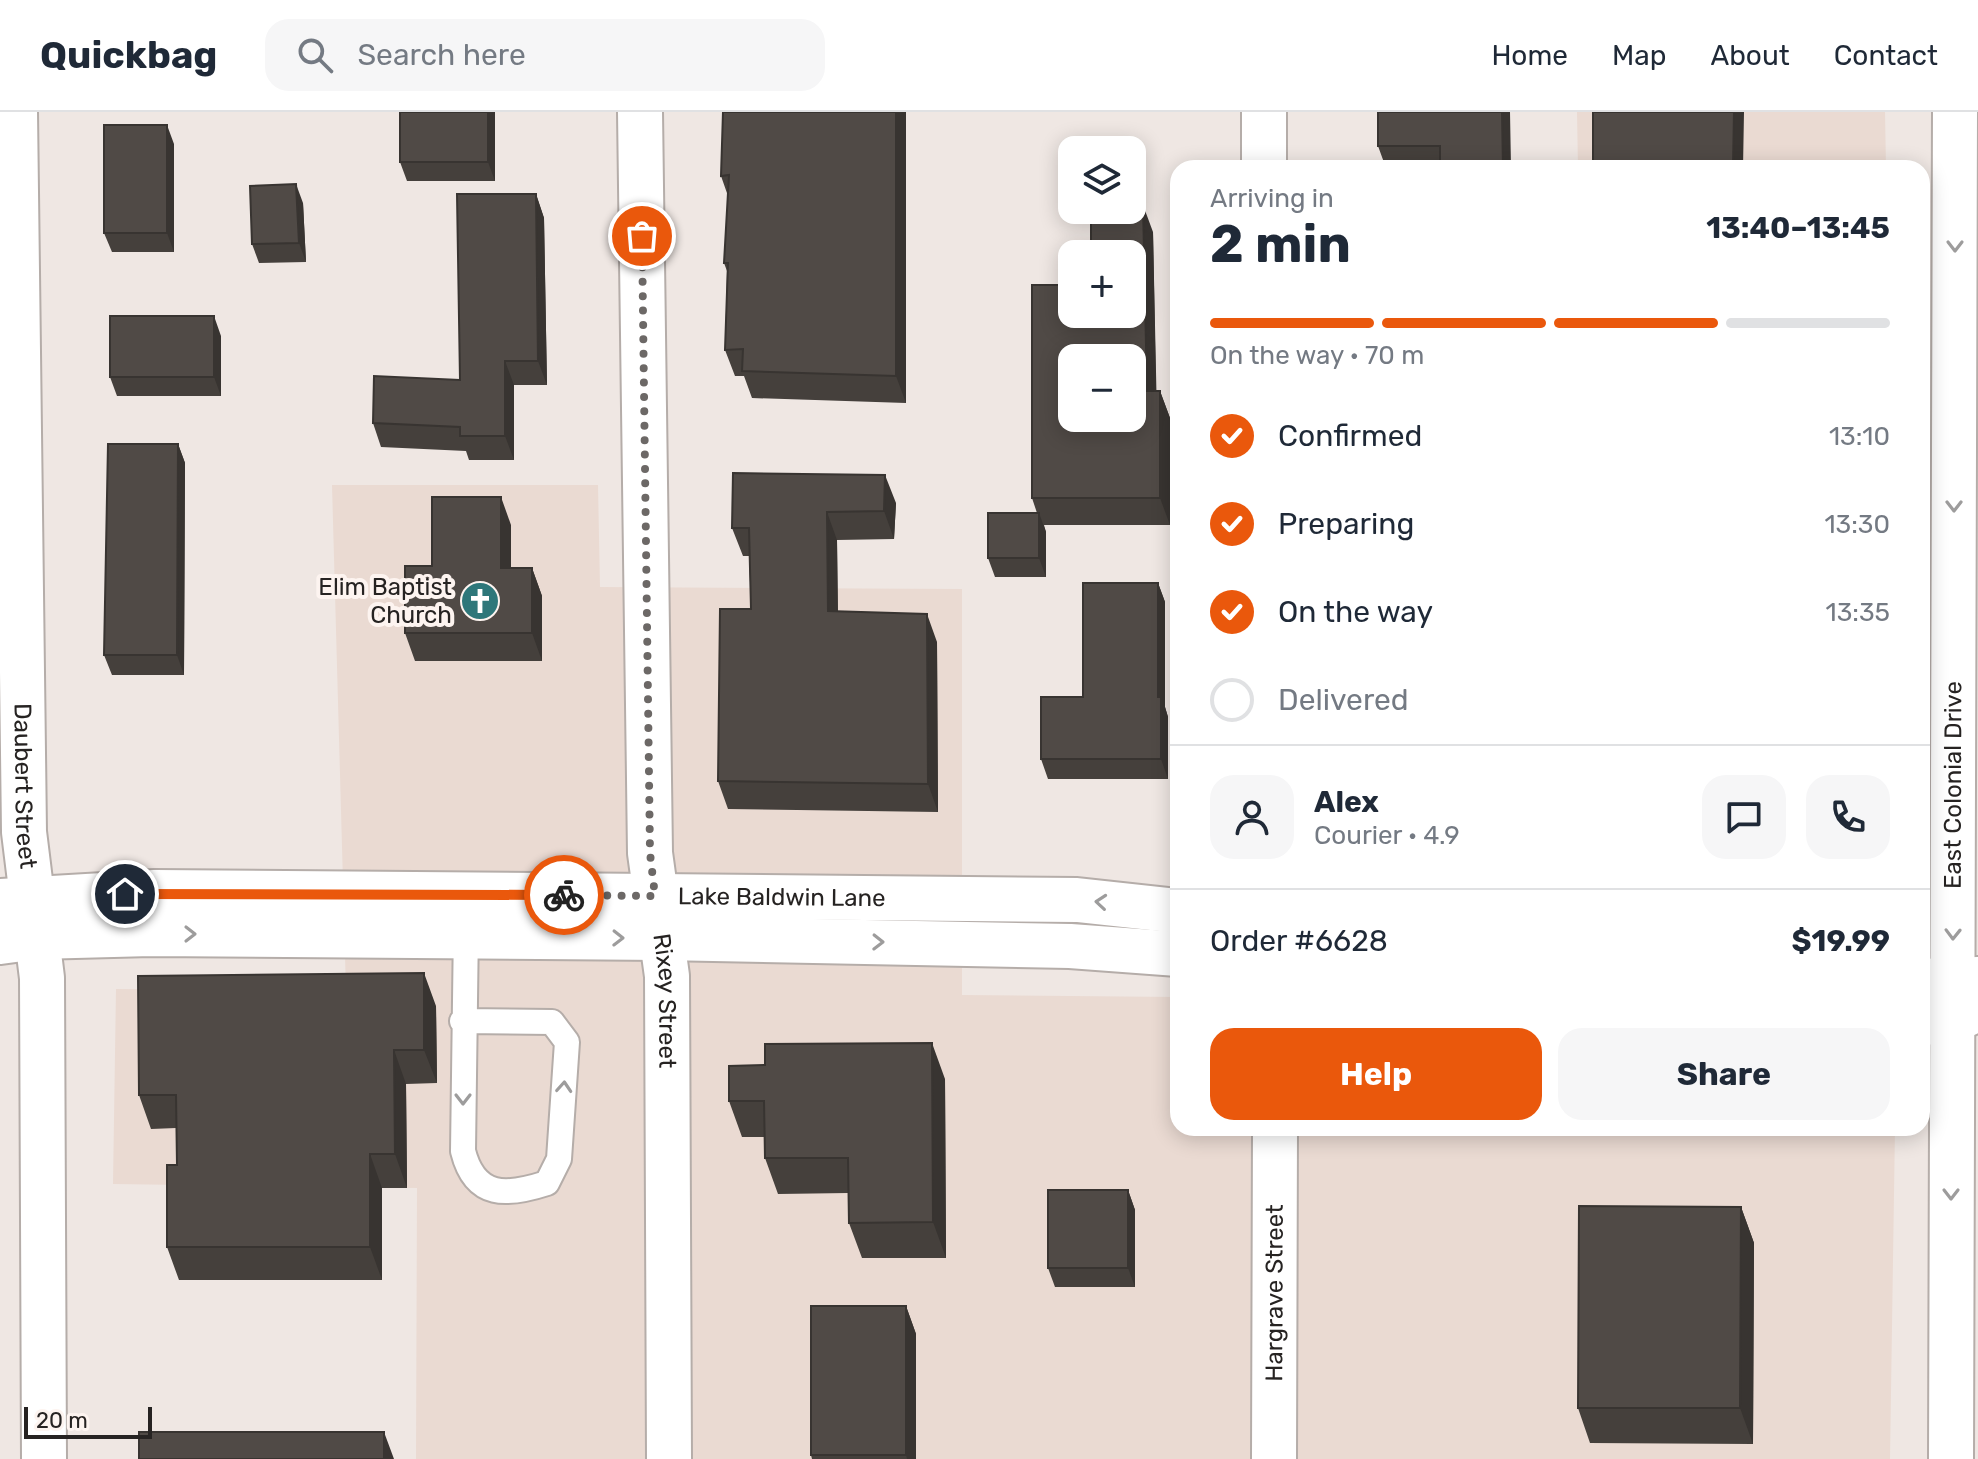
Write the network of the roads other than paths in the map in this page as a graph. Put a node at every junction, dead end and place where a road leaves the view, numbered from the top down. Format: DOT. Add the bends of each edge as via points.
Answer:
graph roads {
  1 [pos="15,112"];
  2 [pos="640,112"];
  3 [pos="1264,112"];
  4 [pos="1955,112"];
  5 [pos="1264,160"];
  6 [pos="1967,177"];
  7 [pos="655,896"];
  8 [pos="1170,910"];
  9 [pos="466,915"];
  10 [pos="18,919"];
  11 [pos="662,938"];
  12 [pos="1170,953"];
  13 [pos="1951,999"];
  14 [pos="462,1021"];
  15 [pos="1275,1136"];
  16 [pos="44,1459"];
  17 [pos="669,1459"];
  18 [pos="1274,1459"];
  19 [pos="1951,1459"];
  1 -- 10 [label="main road, Daubert Street" via="24,832"];
  2 -- 7 [label="main road, Rixey Street" via="650,853"];
  3 -- 5 [label="main road"];
  4 -- 6 [label="main road, East Colonial Drive"];
  6 -- 13 [label="main road, East Colonial Drive, one-way"];
  8 -- 7 [label="main road, Lake Baldwin Lane, one-way" via="1077,900"];
  7 -- 9 [label="main road, Lake Baldwin Lane"];
  7 -- 11 [label="main road, Rixey Street"];
  9 -- 10 [label="main road, Lake Baldwin Lane" via="155,892"];
  9 -- 11 [label="main road, Lake Baldwin Lane, one-way"];
  9 -- 14 [label="lane"];
  10 -- 16 [label="main road, Daubert Street" via="42,978"];
  11 -- 12 [label="main road, Lake Baldwin Lane, one-way" via="1070,946"];
  11 -- 17 [label="main road, Rixey Street" via="667,976"];
  13 -- 19 [label="main road, East Colonial Drive, one-way"];
  14 -- 14 [label="lane, one-way" via="463,1151 468,1170 484,1188 516,1193 547,1183 559,1159 567,1042 552,1022"];
  15 -- 18 [label="main road, Hargrave Street"];
}
